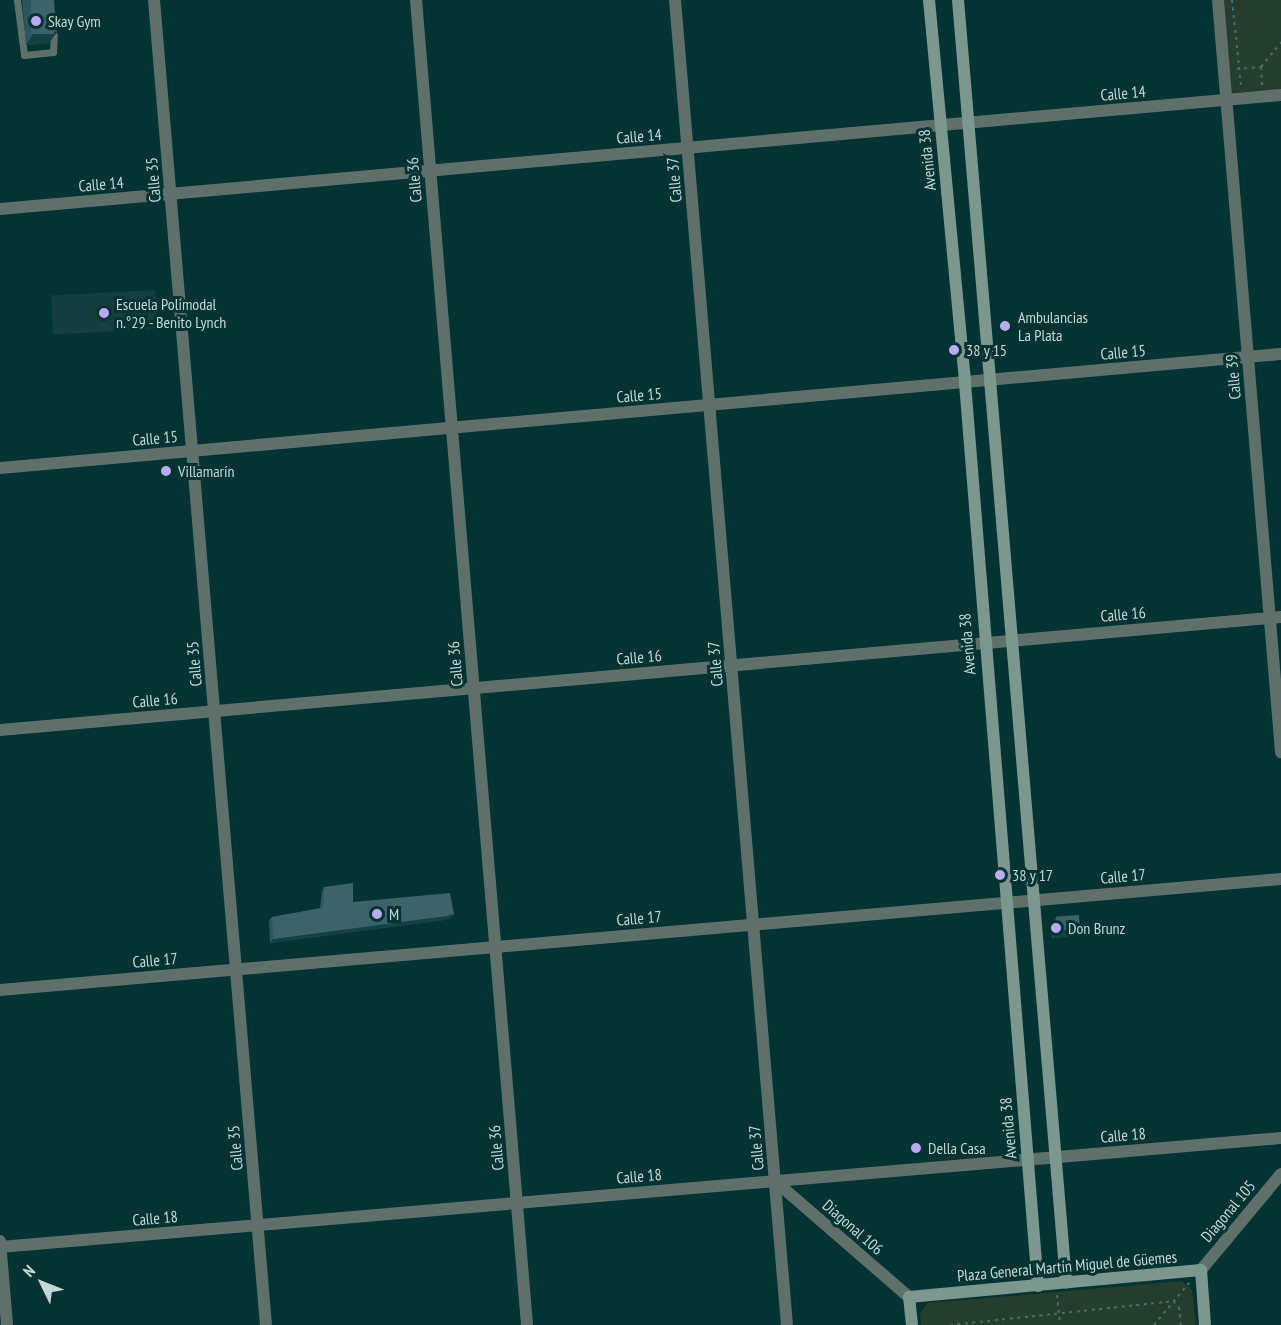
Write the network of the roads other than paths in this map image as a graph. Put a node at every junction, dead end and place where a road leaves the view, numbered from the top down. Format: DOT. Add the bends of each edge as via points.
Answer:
graph roads {
  1 [pos="17,0"];
  2 [pos="154,0"];
  3 [pos="416,0"];
  4 [pos="675,0"];
  5 [pos="929,0"];
  6 [pos="958,0"];
  7 [pos="1218,0"];
  8 [pos="54,35"];
  9 [pos="1276,91"];
  10 [pos="1226,100"];
  11 [pos="968,123"];
  12 [pos="940,126"];
  13 [pos="688,148"];
  14 [pos="430,171"];
  15 [pos="171,194"];
  16 [pos="0,209"];
  17 [pos="1281,354"];
  18 [pos="1248,357"];
  19 [pos="990,380"];
  20 [pos="965,383"];
  21 [pos="709,405"];
  22 [pos="452,428"];
  23 [pos="192,451"];
  24 [pos="0,468"];
  25 [pos="1275,617"];
  26 [pos="1012,640"];
  27 [pos="983,643"];
  28 [pos="731,665"];
  29 [pos="474,688"];
  30 [pos="214,711"];
  31 [pos="0,730"];
  32 [pos="1281,752"];
  33 [pos="1281,879"];
  34 [pos="1034,901"];
  35 [pos="1008,903"];
  36 [pos="753,925"];
  37 [pos="495,947"];
  38 [pos="236,969"];
  39 [pos="0,990"];
  40 [pos="1281,1138"];
  41 [pos="1055,1157"];
  42 [pos="1027,1160"];
  43 [pos="1281,1174"];
  44 [pos="775,1181"];
  45 [pos="517,1203"];
  46 [pos="258,1225"];
  47 [pos="0,1241"];
  48 [pos="0,1247"];
  49 [pos="1200,1270"];
  50 [pos="1061,1282"];
  51 [pos="1038,1286"];
  52 [pos="909,1297"];
  53 [pos="7,1325"];
  54 [pos="266,1325"];
  55 [pos="527,1325"];
  56 [pos="787,1325"];
  57 [pos="912,1325"];
  58 [pos="1205,1325"];
  1 -- 8 [label="lane" via="24,55 53,52"];
  2 -- 15 [label="street, Calle 35"];
  3 -- 14 [label="street, Calle 36"];
  4 -- 13 [label="street, Calle 37"];
  5 -- 12 [label="main road, Avenida 38"];
  6 -- 11 [label="main road"];
  7 -- 10 [label="street, Calle 39"];
  9 -- 10 [label="street, Calle 14"];
  10 -- 11 [label="street, Calle 14"];
  10 -- 18 [label="street, Calle 39"];
  11 -- 12 [label="street, Calle 14"];
  11 -- 19 [label="main road"];
  12 -- 13 [label="street, Calle 14"];
  12 -- 20 [label="main road, Avenida 38"];
  13 -- 14 [label="street, Calle 14"];
  13 -- 21 [label="street, Calle 37"];
  14 -- 15 [label="street, Calle 14"];
  14 -- 22 [label="street, Calle 36"];
  15 -- 16 [label="street, Calle 14"];
  15 -- 23 [label="street, Calle 35"];
  17 -- 18 [label="street, Calle 15"];
  18 -- 19 [label="street, Calle 15"];
  18 -- 25 [label="street, Calle 39"];
  19 -- 20 [label="street, Calle 15"];
  19 -- 26 [label="main road"];
  20 -- 21 [label="street, Calle 15"];
  20 -- 27 [label="main road, Avenida 38"];
  21 -- 22 [label="street, Calle 15"];
  21 -- 28 [label="street, Calle 37"];
  22 -- 23 [label="street, Calle 15"];
  22 -- 29 [label="street, Calle 36"];
  23 -- 24 [label="street, Calle 15"];
  23 -- 30 [label="street, Calle 35"];
  25 -- 26 [label="street, Calle 16"];
  25 -- 32 [label="street, Calle 39"];
  26 -- 27 [label="street, Calle 16"];
  26 -- 34 [label="main road"];
  27 -- 28 [label="street, Calle 16"];
  27 -- 35 [label="main road, Avenida 38"];
  28 -- 29 [label="street, Calle 16"];
  28 -- 36 [label="street, Calle 37"];
  29 -- 30 [label="street, Calle 16"];
  29 -- 37 [label="street, Calle 36"];
  30 -- 31 [label="street, Calle 16"];
  30 -- 38 [label="street, Calle 35"];
  33 -- 34 [label="street, Calle 17"];
  34 -- 35 [label="street, Calle 17"];
  34 -- 41 [label="main road"];
  35 -- 36 [label="street, Calle 17"];
  35 -- 42 [label="main road, Avenida 38"];
  36 -- 37 [label="street, Calle 17"];
  36 -- 44 [label="street, Calle 37"];
  37 -- 38 [label="street, Calle 17"];
  37 -- 45 [label="street, Calle 36"];
  38 -- 39 [label="street, Calle 17"];
  38 -- 46 [label="street, Calle 35"];
  40 -- 41 [label="street, Calle 18"];
  41 -- 42 [label="street, Calle 18"];
  41 -- 50 [label="main road"];
  42 -- 44 [label="street, Calle 18"];
  42 -- 51 [label="main road, Avenida 38"];
  43 -- 49 [label="street, Diagonal 105"];
  44 -- 45 [label="street, Calle 18"];
  44 -- 52 [label="street, Diagonal 106"];
  44 -- 56 [label="street, Calle 37"];
  45 -- 46 [label="street, Calle 18"];
  45 -- 55 [label="street, Calle 36"];
  46 -- 48 [label="street, Calle 18"];
  46 -- 54 [label="street, Calle 35"];
  47 -- 48 [label="street"];
  48 -- 53 [label="street"];
  49 -- 50 [label="main road, Plaza General Martín Miguel de Güemes"];
  49 -- 58 [label="main road, Plaza General Martín Miguel de Güemes"];
  50 -- 51 [label="main road, Plaza General Martín Miguel de Güemes"];
  51 -- 52 [label="main road, Plaza General Martín Miguel de Güemes"];
  52 -- 57 [label="main road"];
}
